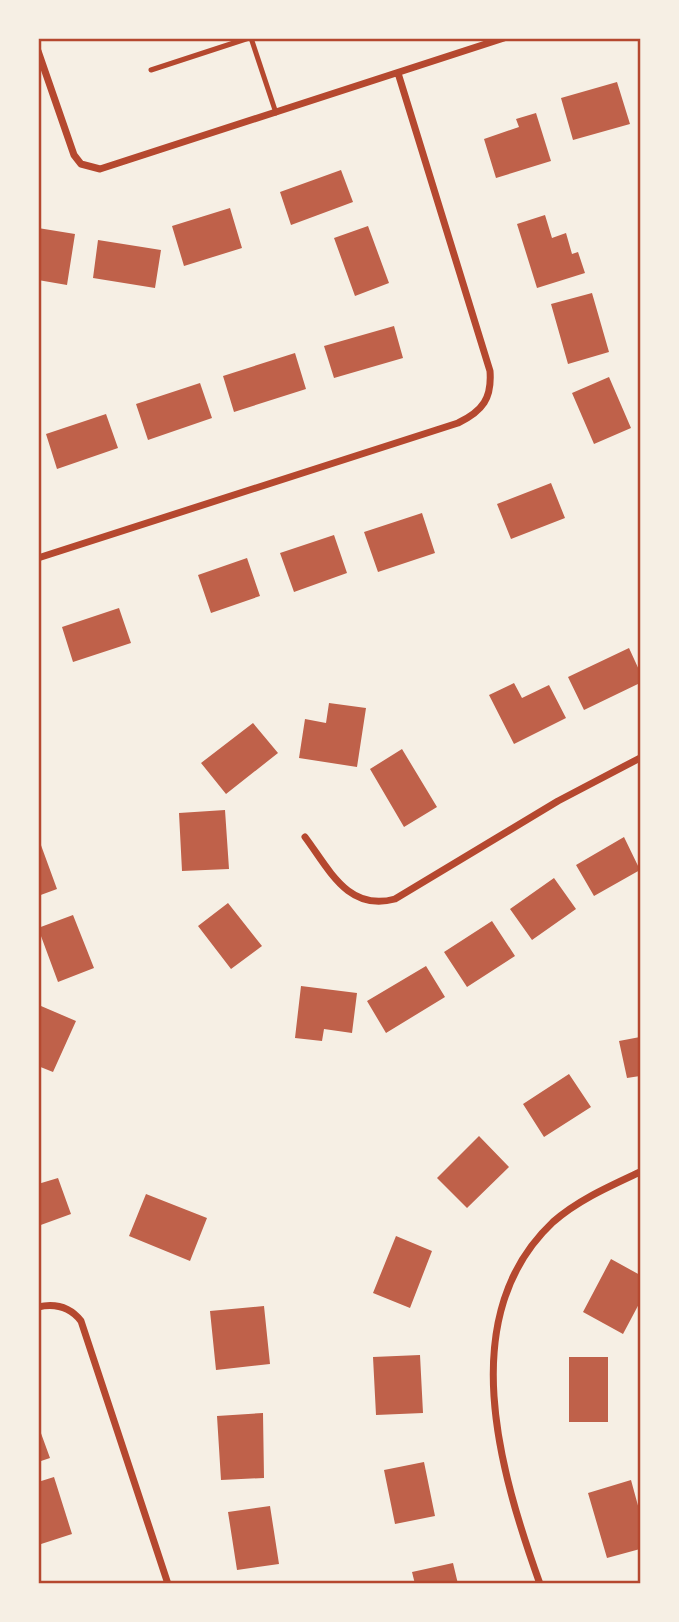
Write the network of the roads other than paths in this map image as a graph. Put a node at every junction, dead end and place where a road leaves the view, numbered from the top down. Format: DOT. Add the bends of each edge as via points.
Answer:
graph roads {
  1 [pos="250,38"];
  2 [pos="504,38"];
  3 [pos="38,51"];
  4 [pos="151,70"];
  5 [pos="397,73"];
  6 [pos="276,113"];
  7 [pos="38,558"];
  8 [pos="640,758"];
  9 [pos="305,837"];
  10 [pos="640,1172"];
  11 [pos="38,1307"];
  12 [pos="168,1584"];
  13 [pos="540,1584"];
  1 -- 4 [label="lane"];
  1 -- 6 [label="lane"];
  2 -- 5 [label="street"];
  3 -- 6 [label="street" via="74,155 90,168 114,166"];
  5 -- 6 [label="street"];
  5 -- 7 [label="street" via="490,371 492,388 486,402 458,423"];
  8 -- 9 [label="street" via="381,903 355,897"];
  10 -- 13 [label="street" via="578,1203 554,1222 513,1273 501,1303 496,1336 498,1430 507,1479"];
  11 -- 12 [label="street" via="59,1306 74,1311 81,1321"];
}
